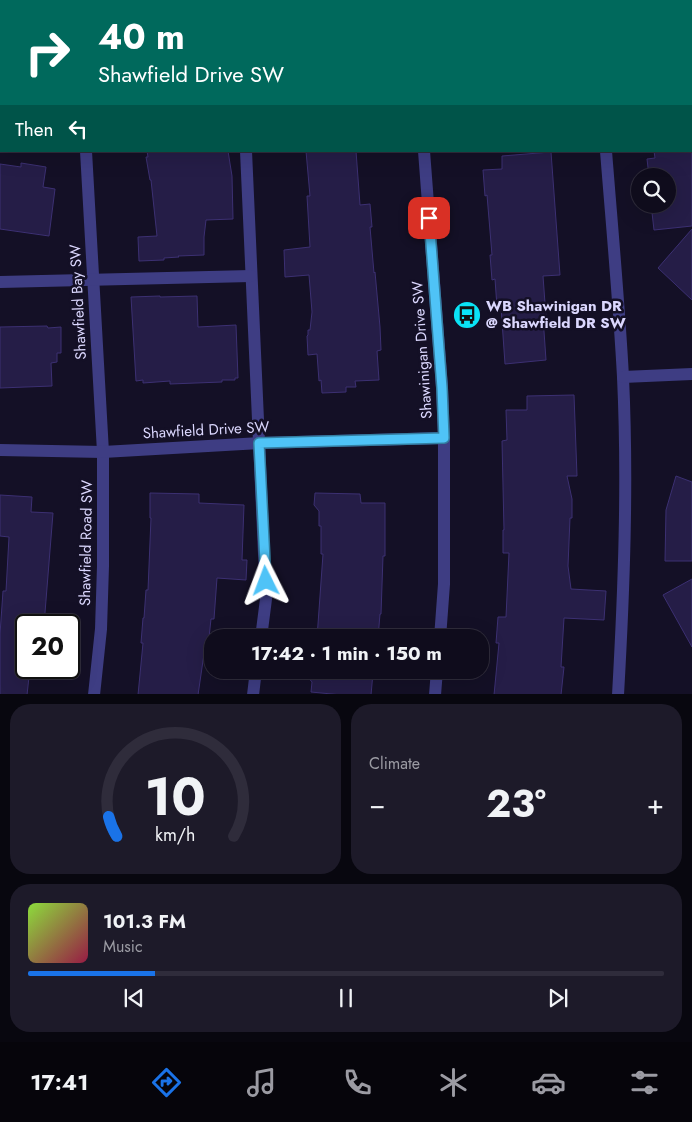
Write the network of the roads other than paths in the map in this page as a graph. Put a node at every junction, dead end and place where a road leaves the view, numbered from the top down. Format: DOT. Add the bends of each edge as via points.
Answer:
graph roads {
  1 [pos="86,152"];
  2 [pos="246,152"];
  3 [pos="424,152"];
  4 [pos="606,152"];
  5 [pos="251,276"];
  6 [pos="93,281"];
  7 [pos="0,282"];
  8 [pos="692,374"];
  9 [pos="623,377"];
  10 [pos="444,438"];
  11 [pos="259,443"];
  12 [pos="0,450"];
  13 [pos="103,452"];
  14 [pos="262,629"];
  15 [pos="441,629"];
  16 [pos="255,679"];
  17 [pos="436,679"];
  18 [pos="94,694"];
  19 [pos="253,694"];
  20 [pos="435,694"];
  21 [pos="618,694"];
  1 -- 6 [label="street, Shawfield Bay SW"];
  2 -- 5 [label="street"];
  3 -- 10 [label="street, Shawinigan Drive SW"];
  4 -- 9 [label="street"];
  5 -- 6 [label="street"];
  5 -- 11 [label="street"];
  6 -- 7 [label="street"];
  6 -- 13 [label="street, Shawfield Bay SW"];
  8 -- 9 [label="street"];
  9 -- 21 [label="street" via="625,539"];
  10 -- 11 [label="street, Shawfield Drive SW"];
  10 -- 15 [label="street, Shawinigan Drive SW" via="444,584"];
  11 -- 13 [label="street, Shawfield Drive SW"];
  11 -- 14 [label="street" via="266,600"];
  12 -- 13 [label="street, Shawfield Drive SW"];
  13 -- 18 [label="street, Shawfield Road SW" via="101,629"];
  16 -- 19 [label="street"];
  17 -- 20 [label="street"];
}
